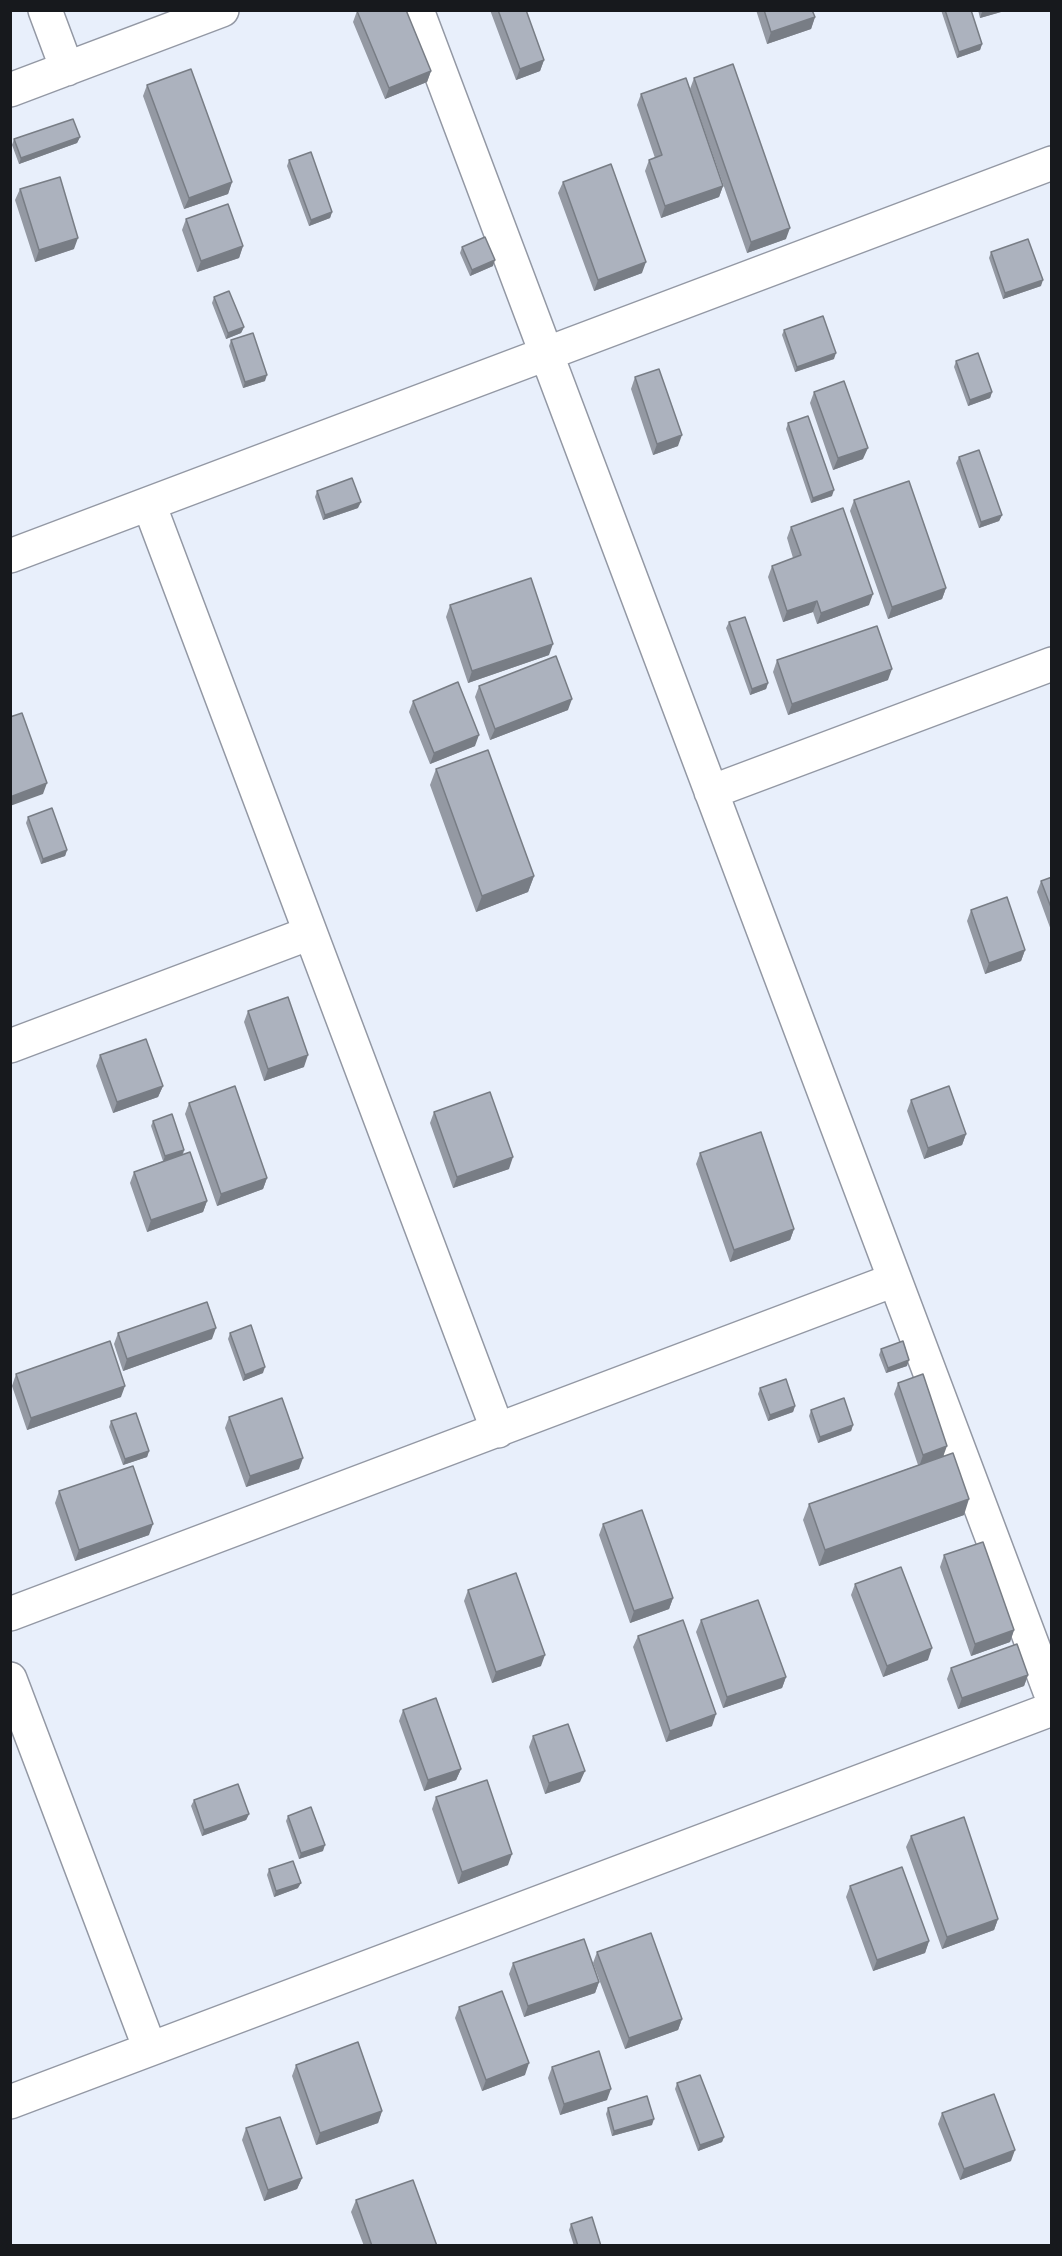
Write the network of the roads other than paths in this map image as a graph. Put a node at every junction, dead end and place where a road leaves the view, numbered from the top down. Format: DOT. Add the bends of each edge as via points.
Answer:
graph roads {
  1 [pos="45,10"];
  2 [pos="222,10"];
  3 [pos="417,10"];
  4 [pos="67,69"];
  5 [pos="10,90"];
  6 [pos="1052,163"];
  7 [pos="546,353"];
  8 [pos="149,504"];
  9 [pos="10,556"];
  10 [pos="1052,664"];
  11 [pos="711,792"];
  12 [pos="310,933"];
  13 [pos="10,1046"];
  14 [pos="894,1280"];
  15 [pos="498,1431"];
  16 [pos="10,1614"];
  17 [pos="10,1679"];
  18 [pos="1052,1697"];
  19 [pos="1052,1709"];
  20 [pos="150,2049"];
  21 [pos="10,2102"];
  1 -- 4 [label="street"];
  2 -- 4 [label="street"];
  3 -- 7 [label="street"];
  4 -- 5 [label="street"];
  6 -- 7 [label="street"];
  7 -- 8 [label="street"];
  7 -- 11 [label="street"];
  8 -- 9 [label="street"];
  8 -- 12 [label="street"];
  10 -- 11 [label="street"];
  11 -- 14 [label="street"];
  12 -- 13 [label="street"];
  12 -- 15 [label="street"];
  14 -- 15 [label="street"];
  14 -- 18 [label="street"];
  15 -- 16 [label="street"];
  17 -- 20 [label="street"];
  19 -- 20 [label="street"];
  20 -- 21 [label="street"];
}
